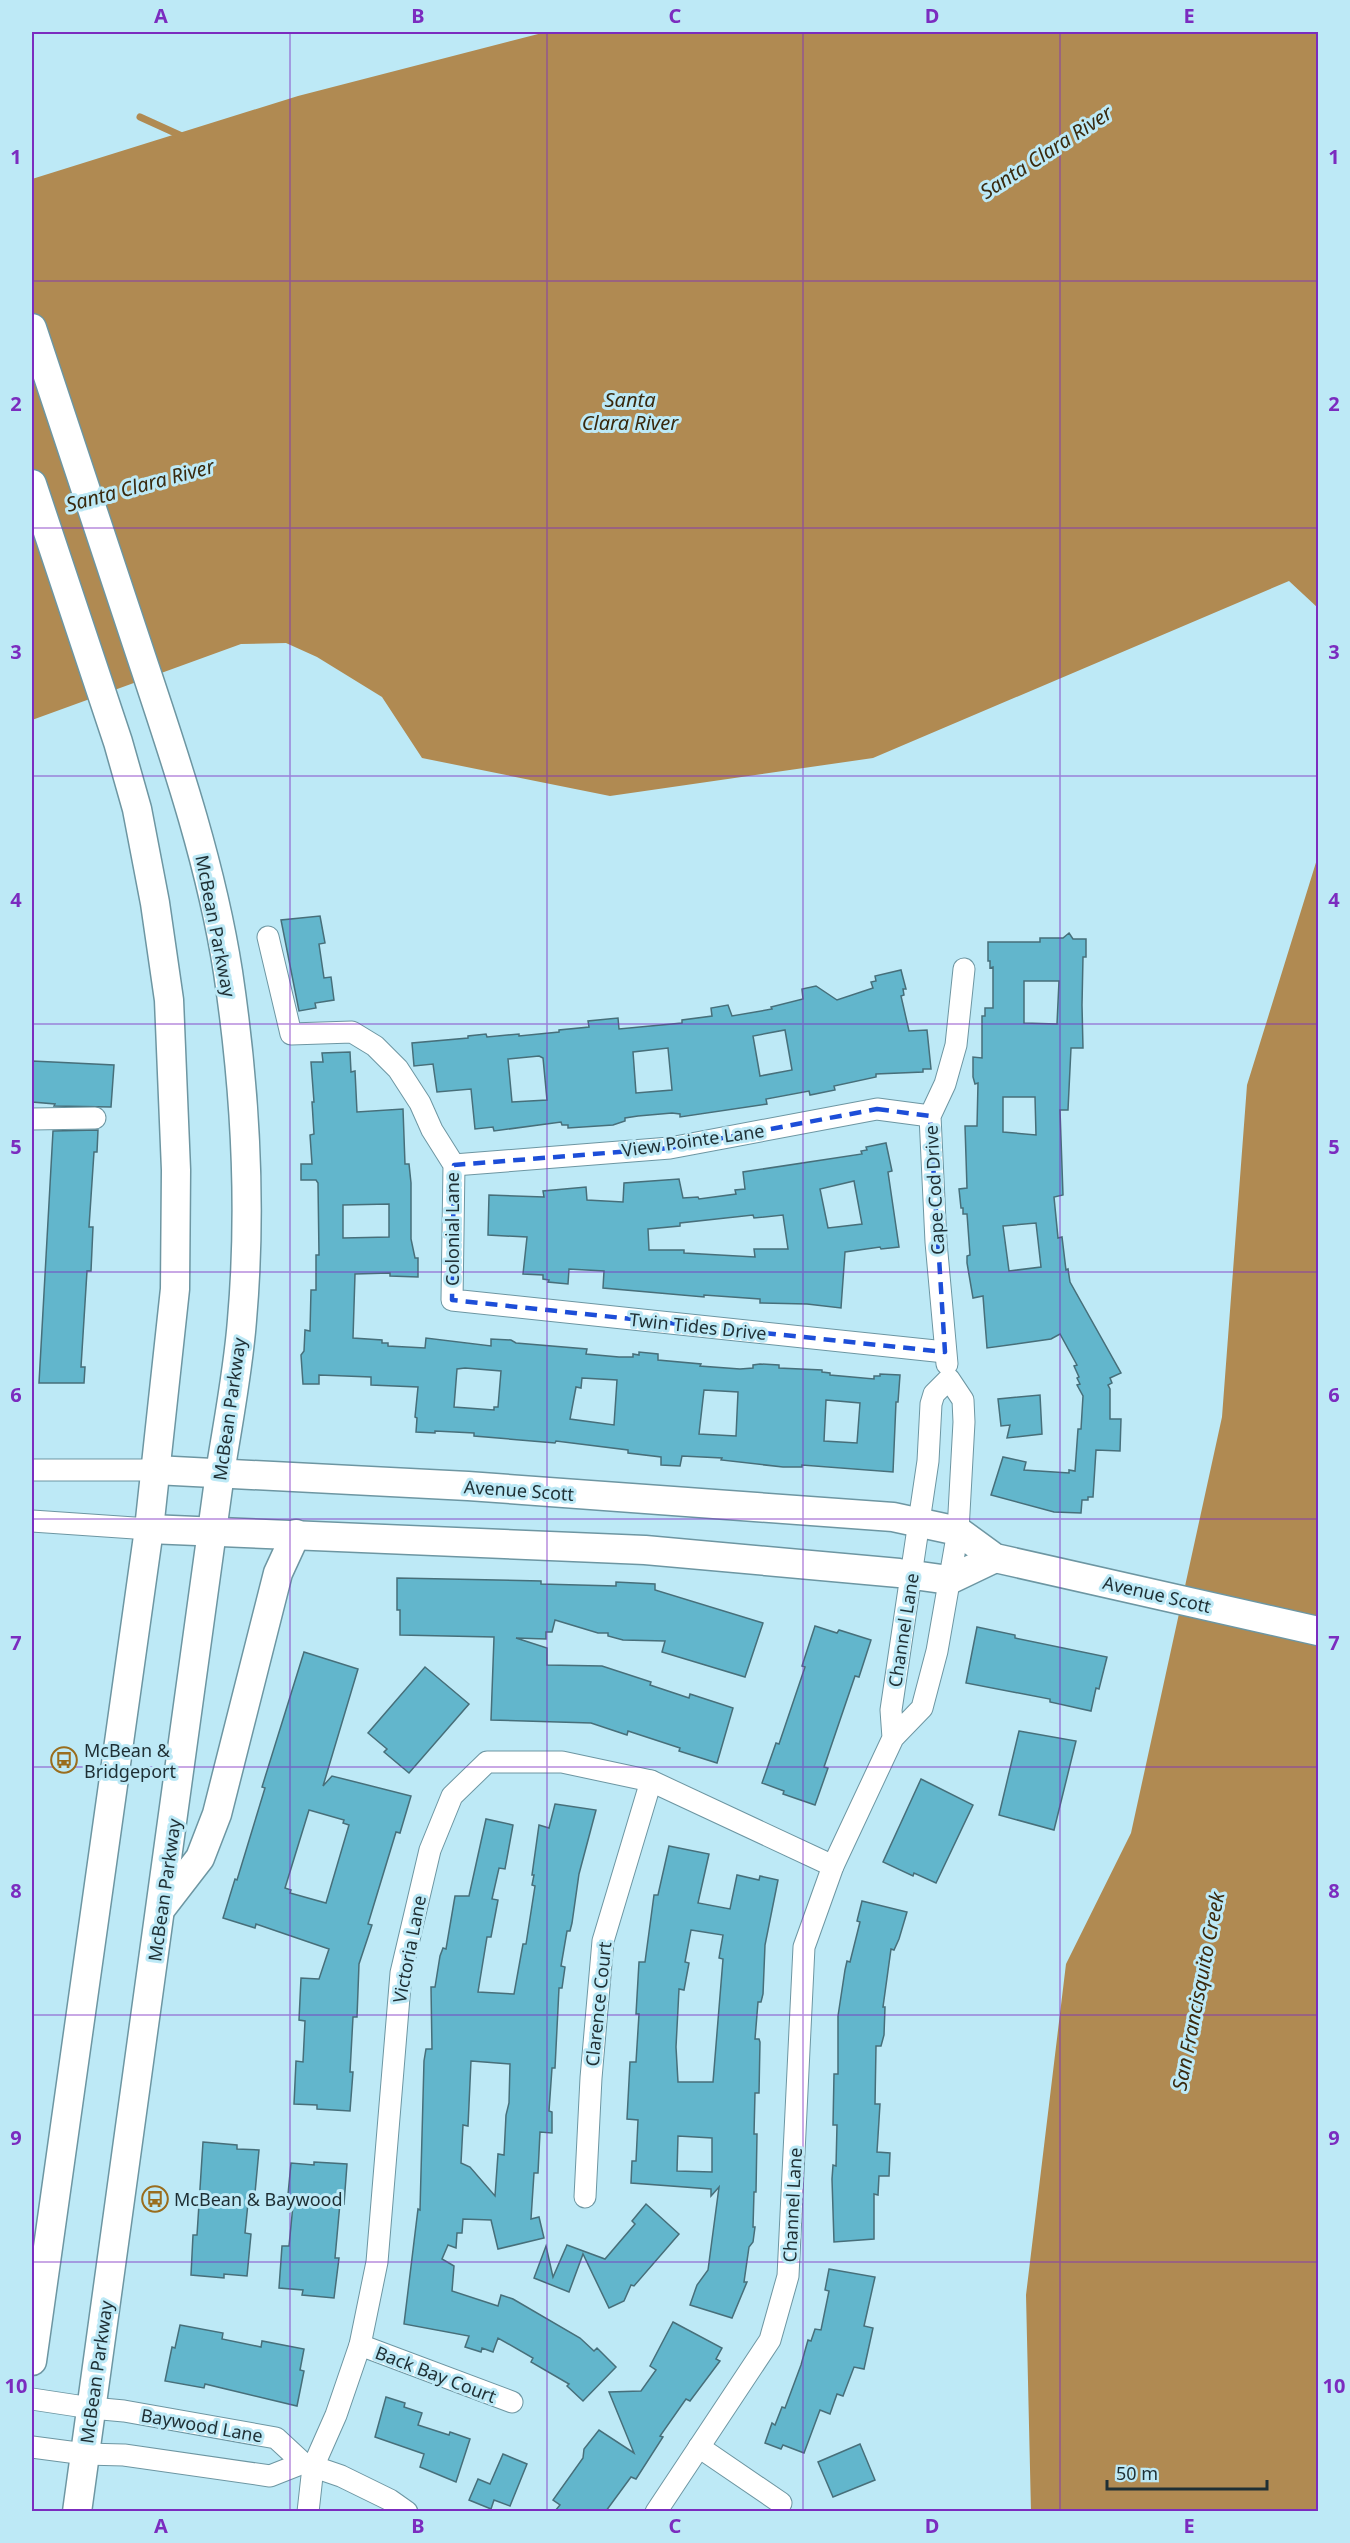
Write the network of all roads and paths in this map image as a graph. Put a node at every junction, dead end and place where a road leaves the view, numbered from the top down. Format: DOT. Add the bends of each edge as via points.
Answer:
graph roads {
  1 [pos="32,328"];
  2 [pos="32,484"];
  3 [pos="268,937"];
  4 [pos="964,969"];
  5 [pos="930,1116"];
  6 [pos="95,1118"];
  7 [pos="32,1119"];
  8 [pos="454,1165"];
  9 [pos="452,1300"];
  10 [pos="945,1352"];
  11 [pos="949,1379"];
  12 [pos="32,1470"];
  13 [pos="155,1470"];
  14 [pos="220,1473"];
  15 [pos="32,1521"];
  16 [pos="918,1522"];
  17 [pos="149,1529"];
  18 [pos="213,1530"];
  19 [pos="958,1531"];
  20 [pos="296,1534"];
  21 [pos="995,1558"];
  22 [pos="912,1576"];
  23 [pos="949,1580"];
  24 [pos="1318,1631"];
  25 [pos="893,1738"];
  26 [pos="651,1781"];
  27 [pos="833,1866"];
  28 [pos="162,1908"];
  29 [pos="585,2197"];
  30 [pos="360,2345"];
  31 [pos="32,2361"];
  32 [pos="32,2399"];
  33 [pos="513,2403"];
  34 [pos="91,2408"];
  35 [pos="32,2447"];
  36 [pos="699,2447"];
  37 [pos="85,2454"];
  38 [pos="308,2465"];
  39 [pos="781,2503"];
  40 [pos="77,2511"];
  41 [pos="308,2511"];
  42 [pos="407,2511"];
  43 [pos="656,2511"];
  1 -- 14 [label="main road, McBean Parkway" via="186,790 228,971 239,1063 246,1253 234,1390"];
  2 -- 13 [label="main road" via="137,809 169,1000 176,1130 176,1289"];
  3 -- 8 [label="street, Colonial Lane" via="291,1034 352,1032 375,1046 398,1069"];
  4 -- 5 [label="street, Cape Cod Drive" via="956,1045 945,1084"];
  5 -- 8 [label="street, View Pointe Lane" via="876,1109 670,1148"];
  5 -- 10 [label="street, Cape Cod Drive"];
  6 -- 7 [label="street"];
  8 -- 9 [label="street, Colonial Lane"];
  9 -- 10 [label="street, Twin Tides Drive"];
  10 -- 11 [label="street, Cape Cod Drive"];
  11 -- 16 [label="street" via="934,1394"];
  11 -- 19 [label="street, Cape Cod Drive" via="964,1405"];
  12 -- 13 [label="street, Avenue Scott"];
  13 -- 14 [label="main road, Avenue Scott"];
  13 -- 17 [label="main road"];
  14 -- 16 [label="main road, Avenue Scott" via="657,1498"];
  14 -- 18 [label="main road, McBean Parkway"];
  15 -- 17 [label="street"];
  16 -- 19 [label="main road, Avenue Scott"];
  16 -- 22 [label="street, Channel Lane"];
  17 -- 18 [label="main road"];
  17 -- 31 [label="main road"];
  18 -- 20 [label="main road"];
  18 -- 28 [label="main road, McBean Parkway"];
  19 -- 21 [label="main road, Avenue Scott"];
  19 -- 23 [label="street, Cape Cod Drive"];
  20 -- 22 [label="main road" via="645,1550"];
  20 -- 28 [label="main road" via="278,1574 217,1814 200,1858"];
  21 -- 23 [label="main road"];
  21 -- 24 [label="main road, Avenue Scott"];
  22 -- 23 [label="main road"];
  22 -- 25 [label="street, Channel Lane" via="891,1710"];
  23 -- 25 [label="street, Cape Cod Drive" via="922,1708"];
  25 -- 27 [label="street, Channel Lane"];
  26 -- 27 [label="street, Victoria Lane"];
  26 -- 29 [label="street, Clarence Court" via="603,1941"];
  26 -- 30 [label="street, Victoria Lane" via="562,1762 487,1762 453,1796 430,1850 401,1973 377,2262"];
  27 -- 36 [label="street, Channel Lane" via="804,1947 788,2276 770,2340"];
  28 -- 34 [label="main road, McBean Parkway"];
  30 -- 33 [label="street, Back Bay Court"];
  30 -- 38 [label="street, Victoria Lane" via="336,2415"];
  32 -- 34 [label="street, Baywood Lane"];
  34 -- 37 [label="main road, McBean Parkway"];
  34 -- 38 [label="street, Baywood Lane" via="276,2438"];
  35 -- 37 [label="street"];
  36 -- 39 [label="street"];
  36 -- 43 [label="street, Channel Lane"];
  37 -- 38 [label="street" via="124,2455 270,2476"];
  37 -- 40 [label="main road, McBean Parkway"];
  38 -- 41 [label="street, Victoria Lane"];
  38 -- 42 [label="street, Baywood Lane" via="341,2476"];
}
